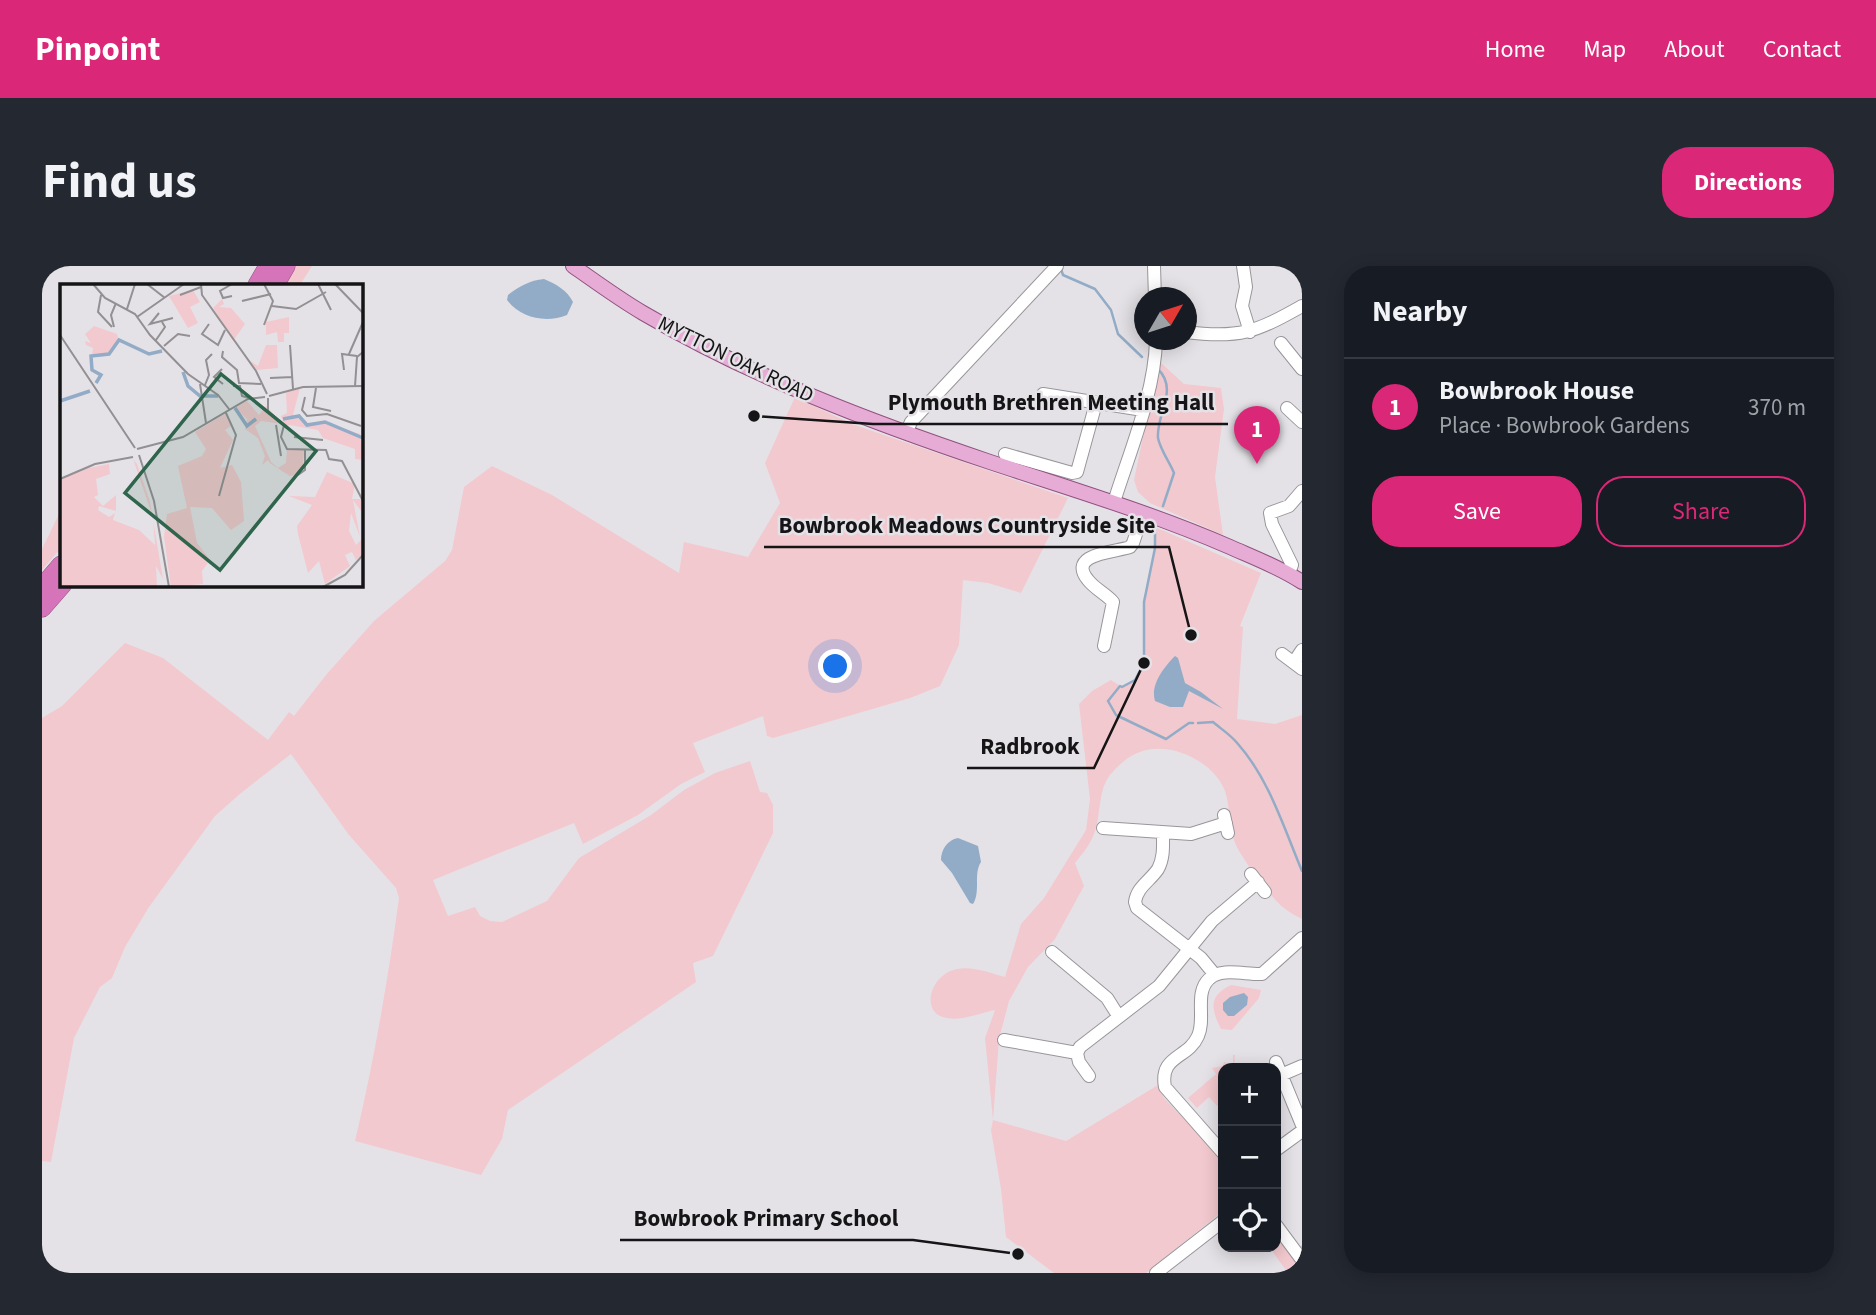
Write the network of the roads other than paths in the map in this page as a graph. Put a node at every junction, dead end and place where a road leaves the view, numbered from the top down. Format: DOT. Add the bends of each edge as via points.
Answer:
graph roads {
  1 [pos="268,266"];
  2 [pos="286,266"];
  3 [pos="573,266"];
  4 [pos="1154,266"];
  5 [pos="1243,266"];
  6 [pos="1057,267"];
  7 [pos="258,284"];
  8 [pos="276,284"];
  9 [pos="1155,287"];
  10 [pos="1302,306"];
  11 [pos="1197,332"];
  12 [pos="1250,332"];
  13 [pos="1289,348"];
  14 [pos="1155,350"];
  15 [pos="1302,369"];
  16 [pos="1043,394"];
  17 [pos="1096,403"];
  18 [pos="1287,408"];
  19 [pos="1143,410"];
  20 [pos="1302,422"];
  21 [pos="906,433"];
  22 [pos="1005,454"];
  23 [pos="1302,491"];
  24 [pos="1114,502"];
  25 [pos="1143,513"];
  26 [pos="60,566"];
  27 [pos="1289,573"];
  28 [pos="1302,582"];
  29 [pos="61,586"];
  30 [pos="42,587"];
  31 [pos="42,608"];
  32 [pos="1104,646"];
  33 [pos="1302,650"];
  34 [pos="1282,654"];
  35 [pos="1298,665"];
  36 [pos="1226,824"];
  37 [pos="1103,828"];
  38 [pos="1163,834"];
  39 [pos="1258,883"];
  40 [pos="1302,938"];
  41 [pos="1188,949"];
  42 [pos="1052,951"];
  43 [pos="1215,975"];
  44 [pos="1119,1017"];
  45 [pos="1004,1040"];
  46 [pos="1077,1053"];
  47 [pos="1302,1066"];
  48 [pos="1281,1074"];
  49 [pos="1089,1076"];
  50 [pos="1302,1125"];
  51 [pos="1302,1131"];
  52 [pos="1281,1146"];
  53 [pos="1218,1148"];
  54 [pos="1218,1225"];
  55 [pos="1281,1232"];
  56 [pos="1302,1260"];
  57 [pos="1156,1273"];
  1 -- 7 [label="highway"];
  2 -- 8 [label="highway"];
  3 -- 21 [label="main road, MYTTON OAK ROAD" via="706,348"];
  4 -- 9 [label="street"];
  5 -- 12 [label="street" via="1242,306"];
  6 -- 21 [label="street" via="911,422"];
  10 -- 12 [label="street"];
  11 -- 12 [label="street"];
  13 -- 15 [label="street"];
  14 -- 19 [label="street"];
  16 -- 17 [label="street" via="1058,389"];
  17 -- 19 [label="street"];
  17 -- 22 [label="street" via="1077,472"];
  18 -- 20 [label="street"];
  19 -- 24 [label="street"];
  21 -- 24 [label="main road, MYTTON OAK ROAD"];
  23 -- 27 [label="street" via="1289,506 1270,513 1292,565"];
  24 -- 25 [label="main road, MYTTON OAK ROAD"];
  25 -- 27 [label="main road, MYTTON OAK ROAD"];
  25 -- 32 [label="street" via="1130,547 1095,554 1085,565 1087,579 1113,602"];
  26 -- 30 [label="highway"];
  27 -- 28 [label="main road, MYTTON OAK ROAD"];
  29 -- 31 [label="highway"];
  33 -- 35 [label="street"];
  34 -- 35 [label="street"];
  36 -- 38 [label="street" via="1191,834"];
  37 -- 38 [label="street"];
  38 -- 41 [label="street" via="1160,863 1135,902"];
  39 -- 41 [label="street" via="1212,921"];
  40 -- 43 [label="street" via="1262,974"];
  41 -- 43 [label="street"];
  41 -- 44 [label="street" via="1159,986"];
  42 -- 44 [label="street" via="1107,998"];
  43 -- 53 [label="street" via="1202,991 1199,1036 1168,1064 1163,1079 1172,1097"];
  44 -- 46 [label="street"];
  45 -- 46 [label="street"];
  46 -- 49 [label="street"];
  47 -- 48 [label="street"];
  48 -- 50 [label="street"];
  51 -- 52 [label="street"];
  54 -- 57 [label="street"];
  55 -- 56 [label="street"];
}
